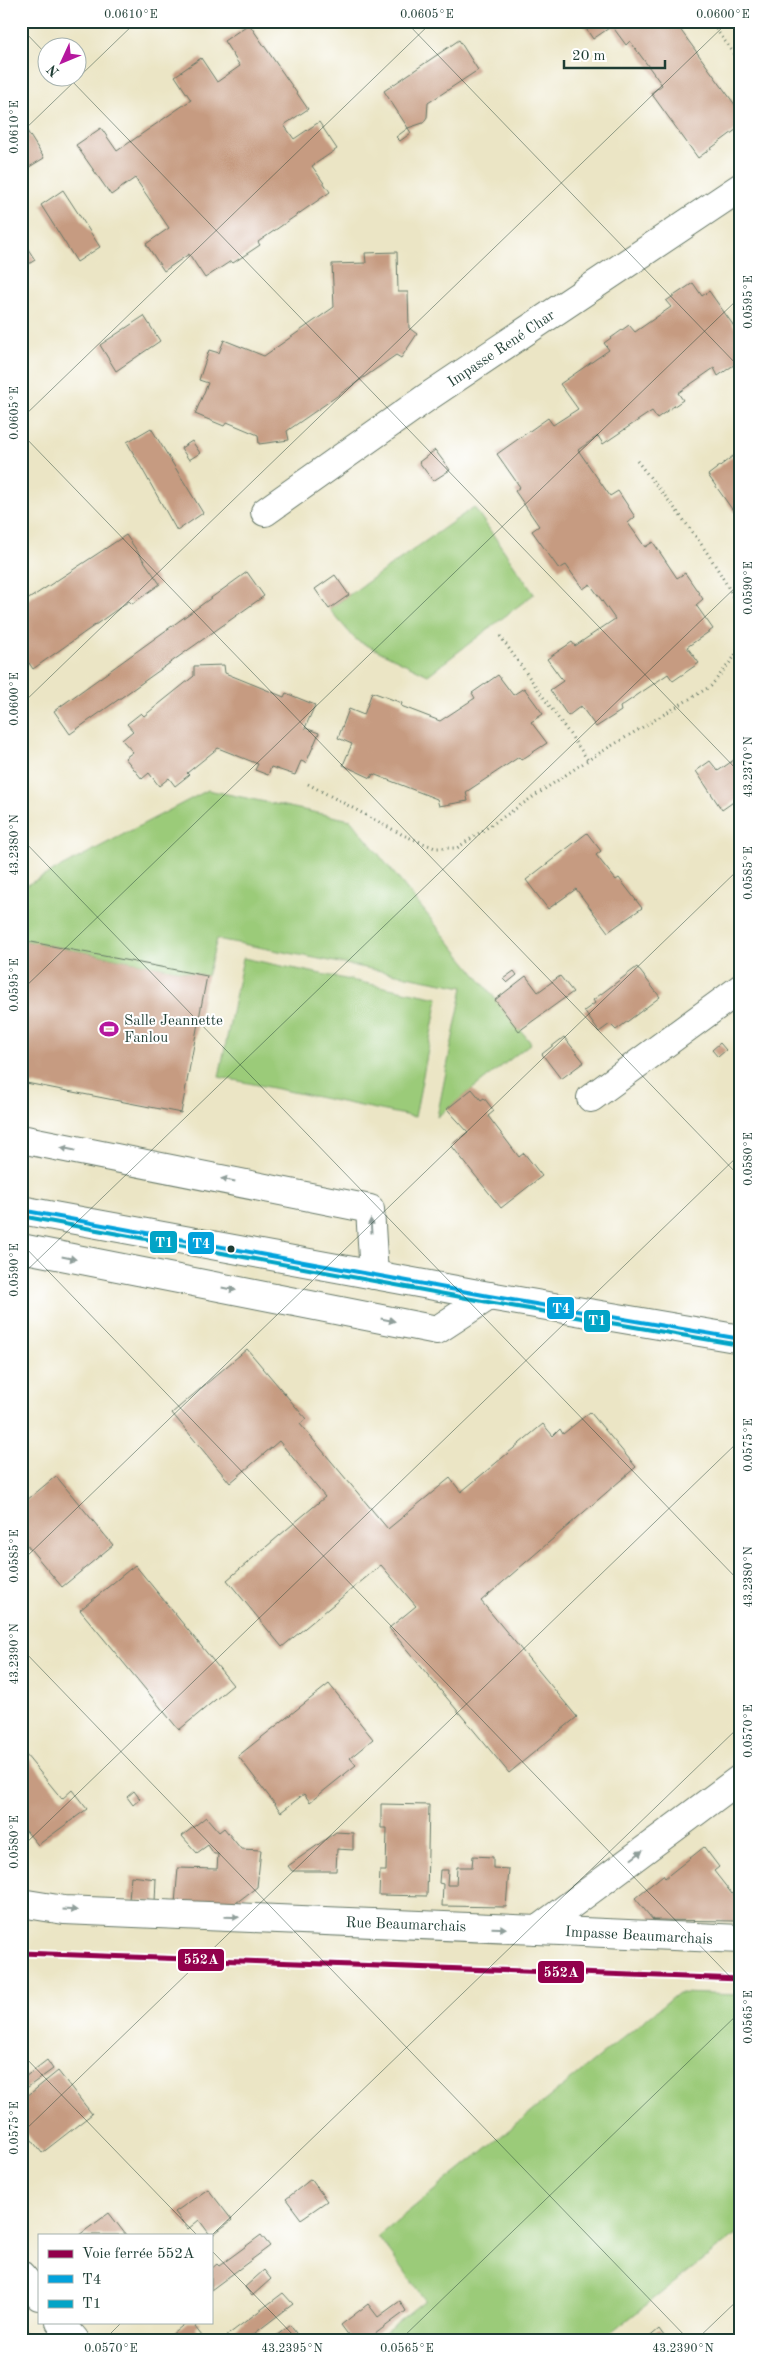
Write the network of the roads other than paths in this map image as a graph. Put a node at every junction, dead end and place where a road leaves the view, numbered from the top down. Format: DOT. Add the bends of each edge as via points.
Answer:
graph roads {
  1 [pos="741,187"];
  2 [pos="265,512"];
  3 [pos="741,988"];
  4 [pos="591,1098"];
  5 [pos="21,1139"];
  6 [pos="21,1210"];
  7 [pos="21,1248"];
  8 [pos="374,1275"];
  9 [pos="489,1296"];
  10 [pos="741,1339"];
  11 [pos="741,1778"];
  12 [pos="21,1903"];
  13 [pos="537,1930"];
  14 [pos="741,1939"];
  15 [pos="21,2275"];
  16 [pos="38,2295"];
  17 [pos="62,2324"];
  18 [pos="75,2340"];
  1 -- 2 [label="street, Impasse René Char" via="426,398"];
  3 -- 4 [label="street"];
  8 -- 5 [label="street, one-way" via="370,1209"];
  6 -- 8 [label="street"];
  7 -- 9 [label="street, one-way" via="437,1330"];
  8 -- 9 [label="street"];
  9 -- 10 [label="street"];
  13 -- 11 [label="street, one-way"];
  12 -- 13 [label="street, Rue Beaumarchais, one-way" via="64,1910"];
  13 -- 14 [label="street, Impasse Beaumarchais"];
  15 -- 16 [label="street"];
  17 -- 18 [label="street"];
}
